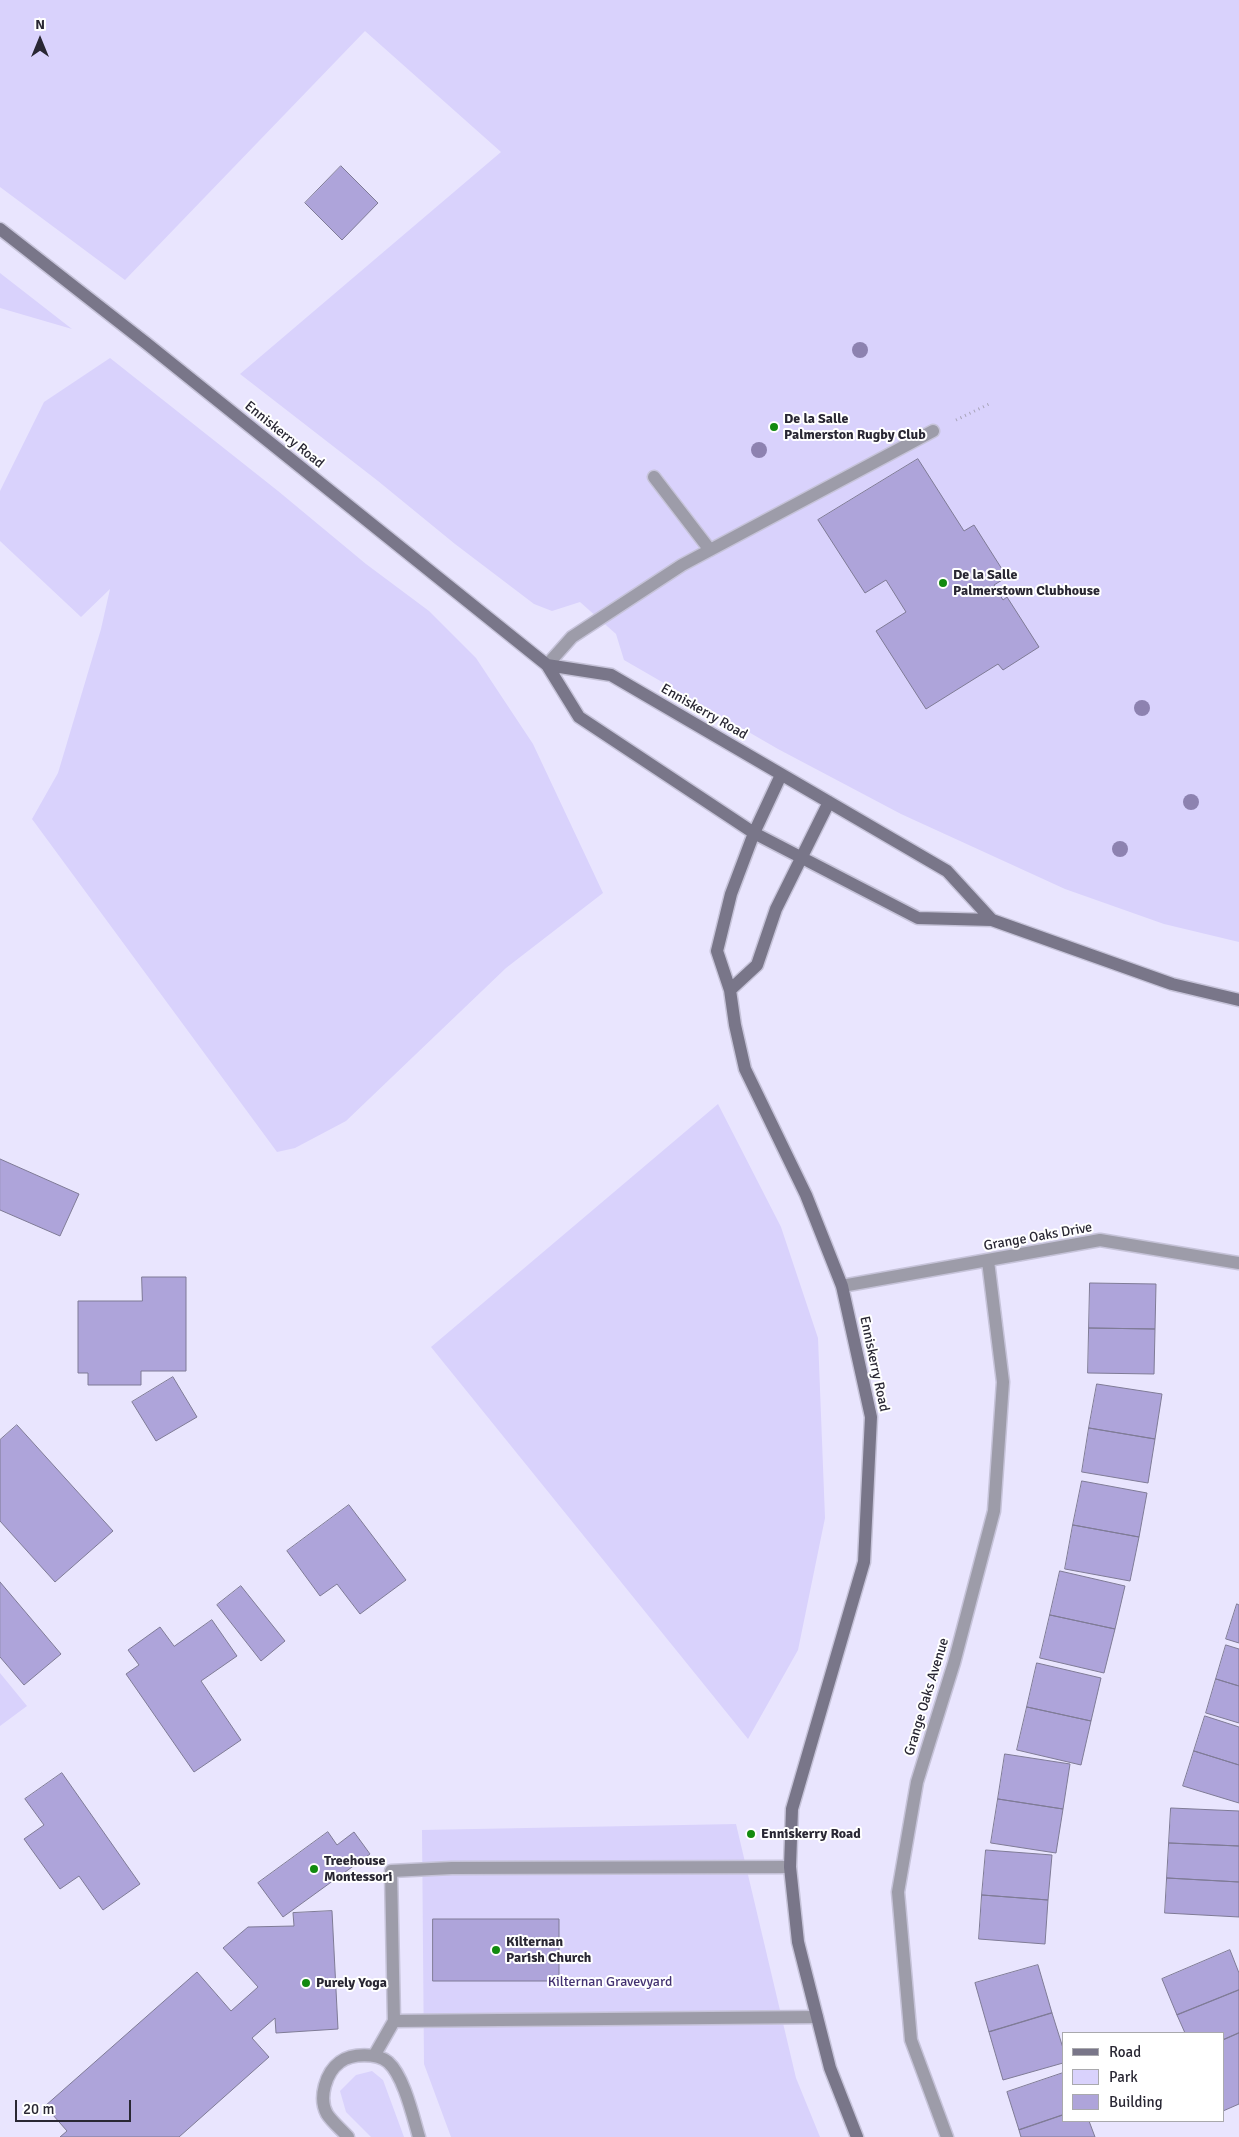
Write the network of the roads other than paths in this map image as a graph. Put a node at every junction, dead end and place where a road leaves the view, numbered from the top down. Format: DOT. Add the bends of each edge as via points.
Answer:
graph roads {
  1 [pos="0,230"];
  2 [pos="934,431"];
  3 [pos="654,477"];
  4 [pos="710,550"];
  5 [pos="547,665"];
  6 [pos="781,775"];
  7 [pos="829,802"];
  8 [pos="754,833"];
  9 [pos="801,858"];
  10 [pos="992,920"];
  11 [pos="730,990"];
  12 [pos="1239,1000"];
  13 [pos="988,1261"];
  14 [pos="1239,1263"];
  15 [pos="842,1286"];
  16 [pos="790,1867"];
  17 [pos="817,2017"];
  18 [pos="394,2021"];
  19 [pos="374,2056"];
  20 [pos="348,2137"];
  21 [pos="420,2137"];
  22 [pos="857,2137"];
  23 [pos="946,2137"];
  1 -- 5 [label="main road, Enniskerry Road"];
  2 -- 4 [label="street"];
  3 -- 4 [label="street"];
  4 -- 5 [label="street" via="572,637"];
  5 -- 6 [label="main road, Enniskerry Road" via="611,675"];
  5 -- 8 [label="main road, Enniskerry Road" via="579,717"];
  6 -- 7 [label="main road"];
  6 -- 8 [label="main road, Enniskerry Road"];
  7 -- 9 [label="main road"];
  7 -- 10 [label="main road" via="947,871"];
  8 -- 9 [label="main road, Enniskerry Road"];
  8 -- 11 [label="main road, Enniskerry Road" via="732,894 717,951"];
  9 -- 10 [label="main road, Enniskerry Road" via="918,918"];
  9 -- 11 [label="main road" via="776,909 758,965"];
  10 -- 12 [label="main road" via="1172,984"];
  11 -- 15 [label="main road, Enniskerry Road" via="745,1069 806,1195"];
  13 -- 14 [label="street, Grange Oaks Drive" via="1100,1240"];
  13 -- 15 [label="street, Grange Oaks Drive"];
  13 -- 23 [label="street, Grange Oaks Avenue" via="1003,1382 994,1511 954,1663 917,1782 898,1892 911,2040"];
  15 -- 16 [label="main road, Enniskerry Road" via="871,1417 864,1562 792,1809"];
  16 -- 17 [label="main road, Enniskerry Road" via="798,1942"];
  16 -- 18 [label="street" via="391,1871"];
  17 -- 18 [label="street"];
  17 -- 22 [label="main road, Enniskerry Road" via="830,2068"];
  18 -- 19 [label="street"];
  19 -- 20 [label="street" via="357,2056 341,2061 330,2072 324,2086 327,2114"];
  19 -- 21 [label="street" via="388,2062 400,2078"];
}
